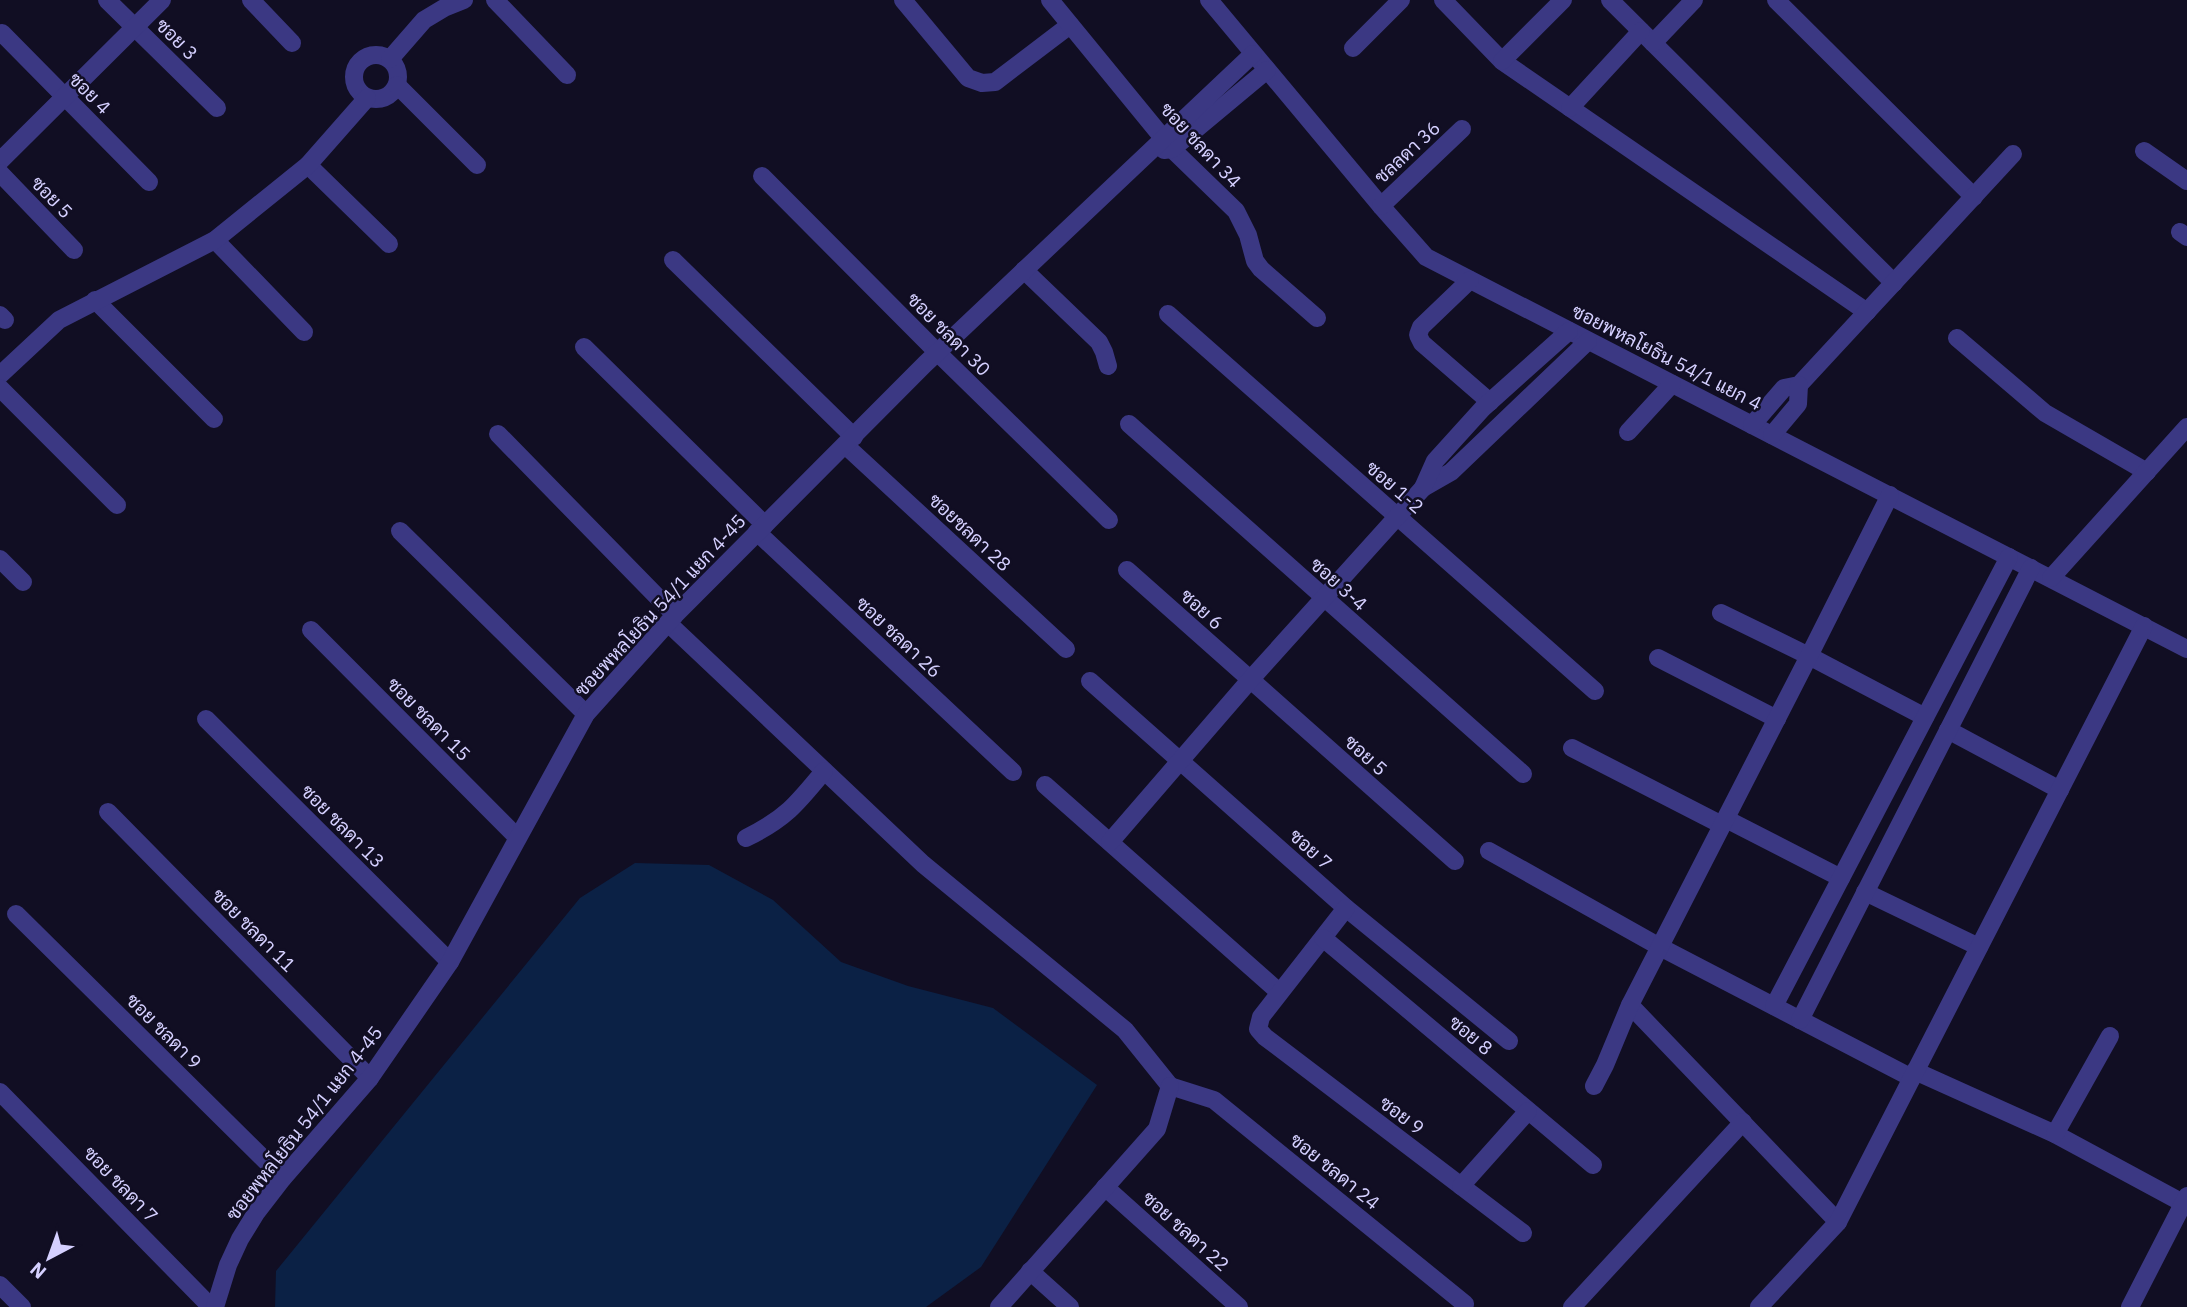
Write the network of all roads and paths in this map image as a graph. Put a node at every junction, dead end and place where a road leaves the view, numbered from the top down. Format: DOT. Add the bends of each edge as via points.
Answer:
graph roads {
  1 [pos="107,0"];
  2 [pos="162,0"];
  3 [pos="251,0"];
  4 [pos="464,0"];
  5 [pos="495,0"];
  6 [pos="903,0"];
  7 [pos="1050,0"];
  8 [pos="1209,0"];
  9 [pos="1401,0"];
  10 [pos="1443,0"];
  11 [pos="1563,0"];
  12 [pos="1610,0"];
  13 [pos="1694,0"];
  14 [pos="1776,0"];
  15 [pos="1070,25"];
  16 [pos="134,26"];
  17 [pos="2,33"];
  18 [pos="1647,37"];
  19 [pos="292,43"];
  20 [pos="1353,48"];
  21 [pos="1253,54"];
  22 [pos="390,59"];
  23 [pos="1502,61"];
  24 [pos="1267,70"];
  25 [pos="567,75"];
  26 [pos="397,85"];
  27 [pos="64,96"];
  28 [pos="367,98"];
  29 [pos="217,108"];
  30 [pos="1570,108"];
  31 [pos="1461,129"];
  32 [pos="1167,143"];
  33 [pos="2144,151"];
  34 [pos="2013,154"];
  35 [pos="0,161"];
  36 [pos="308,165"];
  37 [pos="477,165"];
  38 [pos="0,173"];
  39 [pos="762,176"];
  40 [pos="2187,181"];
  41 [pos="149,182"];
  42 [pos="1974,197"];
  43 [pos="1381,206"];
  44 [pos="215,240"];
  45 [pos="389,244"];
  46 [pos="74,250"];
  47 [pos="673,260"];
  48 [pos="1024,270"];
  49 [pos="1470,280"];
  50 [pos="1894,283"];
  51 [pos="95,300"];
  52 [pos="1867,312"];
  53 [pos="1168,314"];
  54 [pos="1317,317"];
  55 [pos="1569,331"];
  56 [pos="304,332"];
  57 [pos="1956,338"];
  58 [pos="1588,341"];
  59 [pos="584,347"];
  60 [pos="937,352"];
  61 [pos="1108,366"];
  62 [pos="0,375"];
  63 [pos="1672,384"];
  64 [pos="1799,385"];
  65 [pos="0,388"];
  66 [pos="1490,402"];
  67 [pos="214,419"];
  68 [pos="1129,424"];
  69 [pos="1752,425"];
  70 [pos="2187,427"];
  71 [pos="1628,432"];
  72 [pos="498,434"];
  73 [pos="1772,435"];
  74 [pos="850,441"];
  75 [pos="2147,472"];
  76 [pos="1423,488"];
  77 [pos="1890,495"];
  78 [pos="117,505"];
  79 [pos="1397,516"];
  80 [pos="1109,520"];
  81 [pos="761,528"];
  82 [pos="400,531"];
  83 [pos="2009,556"];
  84 [pos="0,559"];
  85 [pos="2031,568"];
  86 [pos="1127,570"];
  87 [pos="2051,578"];
  88 [pos="23,582"];
  89 [pos="1324,598"];
  90 [pos="1983,607"];
  91 [pos="1721,613"];
  92 [pos="671,619"];
  93 [pos="2005,619"];
  94 [pos="2144,626"];
  95 [pos="311,629"];
  96 [pos="1066,649"];
  97 [pos="2187,649"];
  98 [pos="1810,656"];
  99 [pos="1658,658"];
  100 [pos="1250,680"];
  101 [pos="1090,681"];
  102 [pos="1595,691"];
  103 [pos="586,713"];
  104 [pos="1925,717"];
  105 [pos="206,719"];
  106 [pos="1777,719"];
  107 [pos="1948,730"];
  108 [pos="1572,748"];
  109 [pos="1180,760"];
  110 [pos="824,771"];
  111 [pos="1013,772"];
  112 [pos="1522,774"];
  113 [pos="1045,785"];
  114 [pos="1887,790"];
  115 [pos="2060,790"];
  116 [pos="1912,802"];
  117 [pos="108,811"];
  118 [pos="1724,822"];
  119 [pos="517,837"];
  120 [pos="746,838"];
  121 [pos="1110,842"];
  122 [pos="1489,851"];
  123 [pos="1455,861"];
  124 [pos="1841,878"];
  125 [pos="1865,892"];
  126 [pos="1346,908"];
  127 [pos="16,914"];
  128 [pos="1322,938"];
  129 [pos="1660,947"];
  130 [pos="1979,947"];
  131 [pos="450,962"];
  132 [pos="1279,992"];
  133 [pos="1629,1005"];
  134 [pos="1774,1006"];
  135 [pos="1800,1020"];
  136 [pos="2110,1036"];
  137 [pos="1509,1041"];
  138 [pos="1913,1075"];
  139 [pos="370,1078"];
  140 [pos="1170,1086"];
  141 [pos="1594,1086"];
  142 [pos="0,1092"];
  143 [pos="1528,1111"];
  144 [pos="1743,1122"];
  145 [pos="2055,1134"];
  146 [pos="1593,1165"];
  147 [pos="283,1178"];
  148 [pos="1461,1186"];
  149 [pos="1105,1187"];
  150 [pos="2185,1200"];
  151 [pos="1838,1222"];
  152 [pos="1523,1233"];
  153 [pos="1030,1272"];
  154 [pos="0,1285"];
  155 [pos="1465,1304"];
  156 [pos="22,1307"];
  157 [pos="213,1307"];
  158 [pos="999,1307"];
  159 [pos="1070,1307"];
  160 [pos="1239,1307"];
  161 [pos="1572,1307"];
  162 [pos="1759,1307"];
  163 [pos="2130,1307"];
  1 -- 16 [label="street, ซอย 3"];
  2 -- 16 [label="street"];
  3 -- 19 [label="street"];
  4 -- 22 [label="street" via="424,20"];
  5 -- 25 [label="street"];
  6 -- 15 [label="street" via="968,78 982,83 995,82"];
  7 -- 15 [label="street, ซอย ชลดา 34"];
  8 -- 21 [label="street, ซอยพหลโยธิน 54/1 แยก 4"];
  9 -- 20 [label="street"];
  10 -- 23 [label="street"];
  11 -- 23 [label="street"];
  12 -- 18 [label="street"];
  13 -- 18 [label="street"];
  14 -- 42 [label="street"];
  15 -- 32 [label="street, ซอย ชลดา 34"];
  16 -- 27 [label="street"];
  16 -- 29 [label="street, ซอย 3"];
  17 -- 27 [label="street, ซอย 4"];
  18 -- 30 [label="street"];
  18 -- 50 [label="street"];
  21 -- 24 [label="street, ซอยพหลโยธิน 54/1 แยก 4"];
  21 -- 32 [label="street"];
  22 -- 26 [label="street" via="398,71"];
  22 -- 28 [label="street" via="372,55 356,65 354,84"];
  23 -- 30 [label="street"];
  24 -- 32 [label="street"];
  24 -- 43 [label="street, ซอยพหลโยธิน 54/1 แยก 4"];
  26 -- 28 [label="street" via="385,98"];
  26 -- 37 [label="street"];
  27 -- 35 [label="street"];
  27 -- 41 [label="street, ซอย 4"];
  28 -- 36 [label="street"];
  30 -- 52 [label="street"];
  31 -- 43 [label="street, ชลลดา 36"];
  32 -- 48 [label="street, ซอยพหลโยธิน 54/1 แยก 4-45" via="1150,152"];
  32 -- 54 [label="street, ซอย ชลดา 34" via="1236,211 1261,269"];
  33 -- 40 [label="street"];
  34 -- 42 [label="street"];
  36 -- 44 [label="street"];
  36 -- 45 [label="street"];
  38 -- 46 [label="street, ซอย 5"];
  39 -- 60 [label="street, ซอย ชลดา 30"];
  42 -- 50 [label="street"];
  43 -- 49 [label="street, ซอยพหลโยธิน 54/1 แยก 4" via="1426,257"];
  44 -- 51 [label="street"];
  44 -- 56 [label="street"];
  47 -- 74 [label="street, ซอยชลดา 28"];
  48 -- 60 [label="street, ซอยพหลโยธิน 54/1 แยก 4-45"];
  48 -- 61 [label="street" via="1099,341"];
  49 -- 55 [label="street, ซอยพหลโยธิน 54/1 แยก 4"];
  49 -- 66 [label="street" via="1418,335"];
  50 -- 52 [label="street"];
  51 -- 62 [label="street" via="58,320"];
  51 -- 67 [label="street"];
  52 -- 64 [label="street"];
  53 -- 79 [label="street, ซอย 1-2"];
  55 -- 58 [label="street, ซอยพหลโยธิน 54/1 แยก 4"];
  55 -- 66 [label="street"];
  57 -- 75 [label="street" via="2045,413"];
  58 -- 63 [label="street, ซอยพหลโยธิน 54/1 แยก 4"];
  58 -- 76 [label="street" via="1451,472"];
  59 -- 81 [label="street, ซอย ชลดา 26"];
  60 -- 74 [label="street, ซอยพหลโยธิน 54/1 แยก 4-45"];
  60 -- 80 [label="street, ซอย ชลดา 30"];
  63 -- 69 [label="street, ซอยพหลโยธิน 54/1 แยก 4"];
  63 -- 71 [label="street"];
  64 -- 69 [label="street" via="1784,388"];
  64 -- 73 [label="street" via="1798,404"];
  65 -- 78 [label="street"];
  66 -- 76 [label="street" via="1435,461"];
  68 -- 89 [label="street, ซอย 3-4"];
  69 -- 73 [label="street, ซอยพหลโยธิน 54/1 แยก 4"];
  70 -- 75 [label="street"];
  72 -- 92 [label="street"];
  73 -- 77 [label="street, ซอยพหลโยธิน 54/1 แยก 4"];
  74 -- 81 [label="street, ซอยพหลโยธิน 54/1 แยก 4-45"];
  74 -- 96 [label="street, ซอยชลดา 28"];
  75 -- 87 [label="street"];
  76 -- 79 [label="street"];
  77 -- 83 [label="street, ซอยพหลโยธิน 54/1 แยก 4"];
  77 -- 98 [label="street"];
  79 -- 89 [label="street"];
  79 -- 102 [label="street, ซอย 1-2"];
  81 -- 92 [label="street, ซอยพหลโยธิน 54/1 แยก 4-45"];
  81 -- 111 [label="street, ซอย ชลดา 26"];
  82 -- 103 [label="street"];
  83 -- 85 [label="street, ซอยพหลโยธิน 54/1 แยก 4"];
  83 -- 90 [label="street"];
  84 -- 88 [label="street"];
  85 -- 87 [label="street, ซอยพหลโยธิน 54/1 แยก 4"];
  85 -- 93 [label="street"];
  86 -- 100 [label="street, ซอย 6"];
  87 -- 94 [label="street, ซอยพหลโยธิน 54/1 แยก 4"];
  89 -- 100 [label="street"];
  89 -- 112 [label="street, ซอย 3-4"];
  90 -- 93 [label="street"];
  90 -- 104 [label="street"];
  91 -- 98 [label="street"];
  92 -- 103 [label="street, ซอยพหลโยธิน 54/1 แยก 4-45"];
  92 -- 110 [label="street"];
  93 -- 107 [label="street"];
  94 -- 97 [label="street, ซอยพหลโยธิน 54/1 แยก 4"];
  94 -- 115 [label="street"];
  95 -- 119 [label="street, ซอย ชลดา 15"];
  98 -- 104 [label="street"];
  98 -- 106 [label="street"];
  99 -- 106 [label="street"];
  100 -- 109 [label="street"];
  100 -- 123 [label="street, ซอย 5"];
  101 -- 109 [label="street, ซอย 7"];
  103 -- 119 [label="street, ซอยพหลโยธิน 54/1 แยก 4-45"];
  104 -- 114 [label="street"];
  105 -- 131 [label="street, ซอย ชลดา 13"];
  106 -- 118 [label="street"];
  107 -- 115 [label="street"];
  107 -- 116 [label="street"];
  108 -- 118 [label="street"];
  109 -- 121 [label="street"];
  109 -- 126 [label="street, ซอย 7"];
  110 -- 120 [label="street" via="780,820"];
  110 -- 140 [label="street" via="923,864 1125,1030"];
  113 -- 121 [label="street"];
  114 -- 116 [label="street"];
  114 -- 124 [label="street"];
  115 -- 130 [label="street"];
  116 -- 125 [label="street"];
  117 -- 139 [label="street, ซอย ชลดา 11"];
  118 -- 124 [label="street"];
  118 -- 129 [label="street"];
  119 -- 131 [label="street, ซอยพหลโยธิน 54/1 แยก 4-45"];
  121 -- 132 [label="street"];
  122 -- 129 [label="street"];
  124 -- 134 [label="street"];
  125 -- 130 [label="street"];
  125 -- 135 [label="street"];
  126 -- 128 [label="street"];
  126 -- 137 [label="street, ซอย 7"];
  127 -- 147 [label="street, ซอย ชลดา 9"];
  128 -- 132 [label="street"];
  128 -- 143 [label="street, ซอย 8"];
  129 -- 133 [label="street"];
  129 -- 134 [label="street"];
  130 -- 138 [label="street"];
  131 -- 139 [label="street, ซอยพหลโยธิน 54/1 แยก 4-45"];
  132 -- 148 [label="street, ซอย 9" via="1261,1017 1258,1028 1265,1037"];
  133 -- 141 [label="street"];
  133 -- 144 [label="street"];
  134 -- 135 [label="street"];
  135 -- 138 [label="street"];
  136 -- 145 [label="street"];
  138 -- 145 [label="street"];
  138 -- 151 [label="street"];
  139 -- 147 [label="street, ซอยพหลโยธิน 54/1 แยก 4-45"];
  140 -- 149 [label="street" via="1157,1129"];
  140 -- 155 [label="street, ซอย ชลดา 24" via="1214,1100"];
  142 -- 157 [label="street, ซอย ชลดา 7"];
  143 -- 146 [label="street, ซอย 8"];
  143 -- 148 [label="street"];
  144 -- 151 [label="street"];
  144 -- 161 [label="street"];
  145 -- 150 [label="street"];
  147 -- 157 [label="street, ซอยพหลโยธิน 54/1 แยก 4-45" via="240,1239"];
  148 -- 152 [label="street, ซอย 9"];
  149 -- 153 [label="street"];
  149 -- 160 [label="street, ซอย ชลดา 22"];
  150 -- 163 [label="street"];
  151 -- 162 [label="street"];
  153 -- 158 [label="street"];
  153 -- 159 [label="street"];
  154 -- 156 [label="street"];
}
